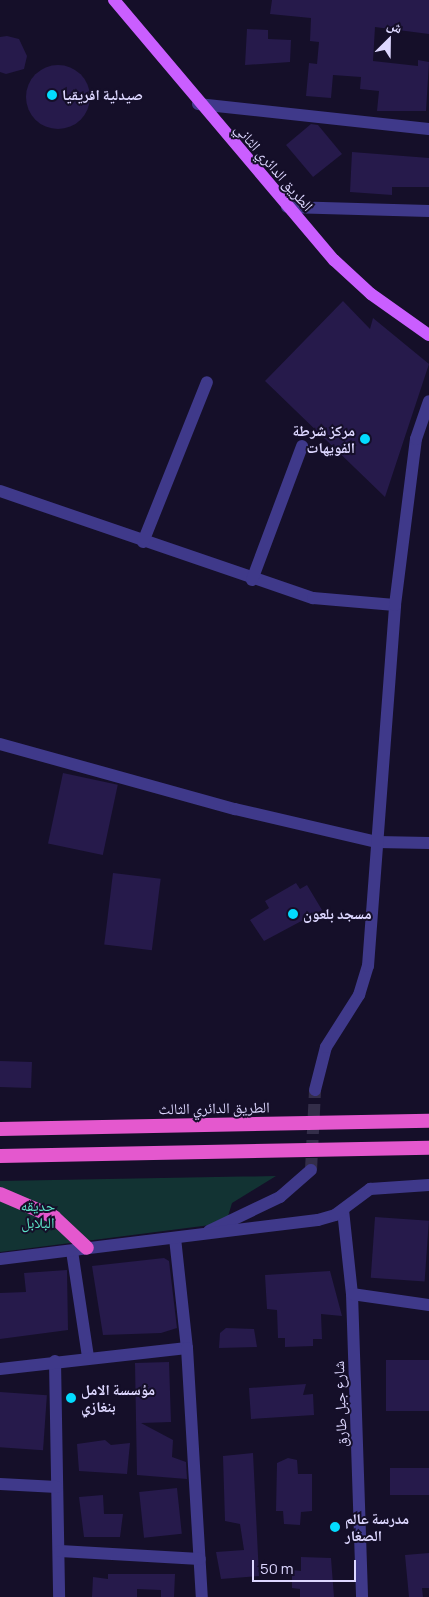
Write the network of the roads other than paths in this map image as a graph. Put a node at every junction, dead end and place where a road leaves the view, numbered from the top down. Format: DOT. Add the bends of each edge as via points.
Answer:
graph roads {
  1 [pos="114,0"];
  2 [pos="198,104"];
  3 [pos="429,129"];
  4 [pos="286,207"];
  5 [pos="429,211"];
  6 [pos="429,335"];
  7 [pos="207,382"];
  8 [pos="429,401"];
  9 [pos="302,446"];
  10 [pos="0,491"];
  11 [pos="143,542"];
  12 [pos="252,580"];
  13 [pos="395,605"];
  14 [pos="0,744"];
  15 [pos="377,842"];
  16 [pos="429,842"];
  17 [pos="315,1090"];
  18 [pos="429,1121"];
  19 [pos="0,1129"];
  20 [pos="429,1148"];
  21 [pos="0,1156"];
  22 [pos="311,1170"];
  23 [pos="429,1185"];
  24 [pos="0,1194"];
  25 [pos="343,1210"];
  26 [pos="202,1234"];
  27 [pos="175,1238"];
  28 [pos="87,1248"];
  29 [pos="72,1250"];
  30 [pos="0,1259"];
  31 [pos="352,1294"];
  32 [pos="429,1305"];
  33 [pos="187,1348"];
  34 [pos="88,1357"];
  35 [pos="55,1361"];
  36 [pos="0,1370"];
  37 [pos="0,1484"];
  38 [pos="57,1487"];
  39 [pos="60,1550"];
  40 [pos="200,1559"];
  41 [pos="59,1597"];
  42 [pos="202,1597"];
  43 [pos="362,1597"];
  1 -- 2 [label="main road, الطريق الدائري الثاني"];
  2 -- 3 [label="street"];
  2 -- 4 [label="main road, الطريق الدائري الثاني"];
  4 -- 5 [label="street"];
  4 -- 6 [label="main road, الطريق الدائري الثاني" via="371,294"];
  7 -- 11 [label="street"];
  8 -- 13 [label="street" via="416,439"];
  9 -- 12 [label="street"];
  10 -- 11 [label="street"];
  11 -- 12 [label="street"];
  12 -- 13 [label="street" via="313,598"];
  13 -- 15 [label="street"];
  14 -- 15 [label="street" via="235,809"];
  15 -- 16 [label="street"];
  15 -- 17 [label="street" via="365,981 326,1047"];
  18 -- 19 [label="highway, الطريق الدائري الثالث"];
  20 -- 21 [label="highway"];
  22 -- 26 [label="street" via="280,1197"];
  23 -- 25 [label="street" via="370,1189"];
  24 -- 28 [label="highway" via="54,1217"];
  25 -- 26 [label="street" via="318,1220"];
  25 -- 31 [label="street, شارع جبل طارق"];
  26 -- 27 [label="street"];
  27 -- 28 [label="street"];
  27 -- 33 [label="street"];
  28 -- 29 [label="street"];
  29 -- 30 [label="street"];
  29 -- 34 [label="street"];
  31 -- 32 [label="street"];
  31 -- 43 [label="street, شارع جبل طارق"];
  33 -- 34 [label="street"];
  33 -- 40 [label="street"];
  34 -- 35 [label="street"];
  35 -- 36 [label="street"];
  35 -- 38 [label="street"];
  37 -- 38 [label="street"];
  38 -- 39 [label="street"];
  39 -- 40 [label="street"];
  39 -- 41 [label="street"];
  40 -- 42 [label="street"];
}
